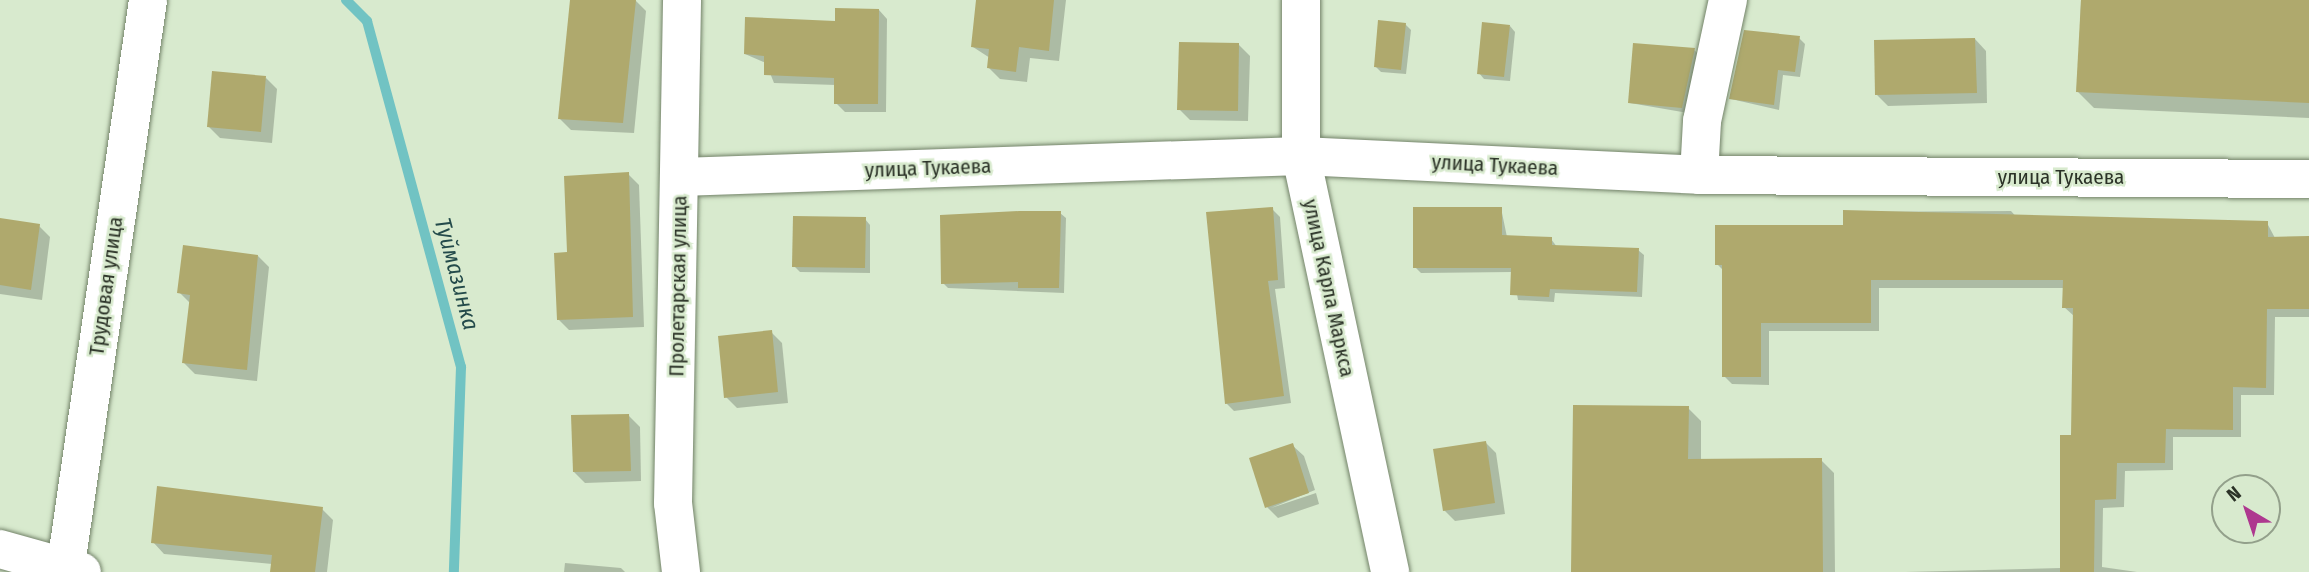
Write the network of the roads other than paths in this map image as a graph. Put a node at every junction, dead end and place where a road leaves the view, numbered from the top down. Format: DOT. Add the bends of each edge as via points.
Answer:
graph roads {
  1 [pos="148,0"];
  2 [pos="682,0"];
  3 [pos="1301,0"];
  4 [pos="1728,0"];
  5 [pos="1301,156"];
  6 [pos="1699,175"];
  7 [pos="680,177"];
  8 [pos="2309,179"];
  9 [pos="0,549"];
  10 [pos="71,570"];
  11 [pos="681,572"];
  12 [pos="1390,572"];
  1 -- 10 [label="street, Трудовая улица"];
  2 -- 7 [label="street, Пролетарская улица"];
  3 -- 5 [label="street, улица Карла Маркса"];
  4 -- 6 [label="street" via="1702,121"];
  5 -- 6 [label="street, улица Тукаева"];
  5 -- 7 [label="street, улица Тукаева"];
  5 -- 12 [label="street, улица Карла Маркса"];
  6 -- 8 [label="street, улица Тукаева"];
  7 -- 11 [label="street, Пролетарская улица" via="673,503"];
  9 -- 10 [label="street"];
}
